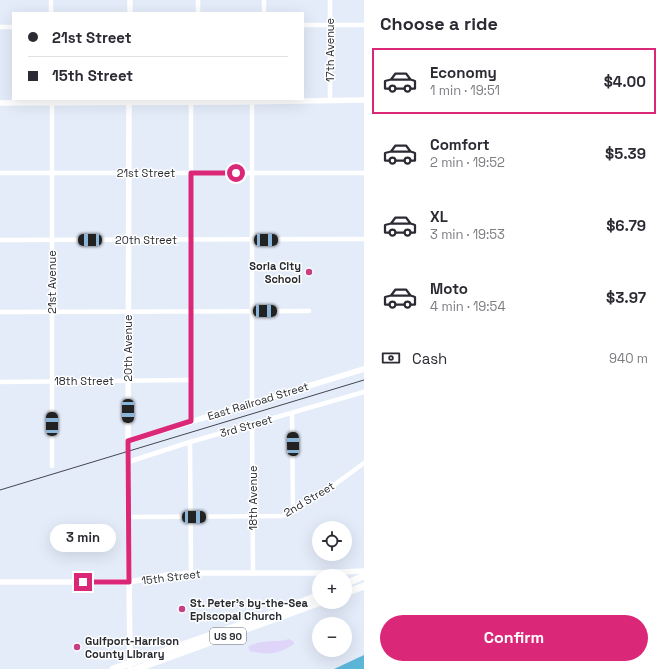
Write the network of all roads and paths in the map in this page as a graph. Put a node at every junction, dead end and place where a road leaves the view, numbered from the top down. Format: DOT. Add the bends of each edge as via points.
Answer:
graph roads {
  1 [pos="51,0"];
  2 [pos="130,0"];
  3 [pos="198,0"];
  4 [pos="264,0"];
  5 [pos="330,0"];
  6 [pos="51,12"];
  7 [pos="130,12"];
  8 [pos="198,12"];
  9 [pos="264,12"];
  10 [pos="304,25"];
  11 [pos="330,25"];
  12 [pos="364,25"];
  13 [pos="0,27"];
  14 [pos="12,27"];
  15 [pos="264,100"];
  16 [pos="364,100"];
  17 [pos="52,101"];
  18 [pos="129,101"];
  19 [pos="198,101"];
  20 [pos="330,101"];
  21 [pos="191,102"];
  22 [pos="252,102"];
  23 [pos="0,103"];
  24 [pos="0,173"];
  25 [pos="128,173"];
  26 [pos="191,173"];
  27 [pos="252,173"];
  28 [pos="364,173"];
  29 [pos="52,174"];
  30 [pos="364,239"];
  31 [pos="0,240"];
  32 [pos="52,240"];
  33 [pos="128,240"];
  34 [pos="191,240"];
  35 [pos="253,240"];
  36 [pos="128,311"];
  37 [pos="191,311"];
  38 [pos="251,311"];
  39 [pos="309,311"];
  40 [pos="0,312"];
  41 [pos="52,312"];
  42 [pos="364,369"];
  43 [pos="191,380"];
  44 [pos="128,381"];
  45 [pos="0,382"];
  46 [pos="52,382"];
  47 [pos="364,392"];
  48 [pos="252,403"];
  49 [pos="292,413"];
  50 [pos="191,421"];
  51 [pos="252,424"];
  52 [pos="128,441"];
  53 [pos="190,442"];
  54 [pos="128,462"];
  55 [pos="364,463"];
  56 [pos="52,466"];
  57 [pos="293,511"];
  58 [pos="128,517"];
  59 [pos="190,517"];
  60 [pos="253,517"];
  61 [pos="364,571"];
  62 [pos="191,572"];
  63 [pos="253,572"];
  64 [pos="352,572"];
  65 [pos="312,573"];
  66 [pos="364,576"];
  67 [pos="0,582"];
  68 [pos="129,582"];
  69 [pos="352,582"];
  70 [pos="312,598"];
  71 [pos="312,605"];
  72 [pos="130,666"];
  73 [pos="113,669"];
  74 [pos="136,669"];
  1 -- 6 [label="street"];
  2 -- 7 [label="street"];
  3 -- 8 [label="street"];
  4 -- 9 [label="street"];
  5 -- 11 [label="street, 17th Avenue"];
  10 -- 11 [label="street"];
  11 -- 12 [label="street"];
  11 -- 20 [label="street, 17th Avenue"];
  13 -- 14 [label="street"];
  15 -- 20 [label="street"];
  15 -- 22 [label="street"];
  16 -- 20 [label="street"];
  17 -- 18 [label="street"];
  17 -- 23 [label="street"];
  17 -- 29 [label="street, 21st Avenue"];
  18 -- 21 [label="street"];
  18 -- 25 [label="street, 20th Avenue"];
  19 -- 21 [label="street"];
  19 -- 22 [label="street"];
  21 -- 26 [label="street"];
  22 -- 27 [label="street"];
  24 -- 29 [label="street, 21st Street"];
  25 -- 26 [label="street, 21st Street"];
  25 -- 29 [label="street, 21st Street"];
  25 -- 33 [label="street, 20th Avenue"];
  26 -- 27 [label="street, 21st Street"];
  26 -- 34 [label="street"];
  27 -- 28 [label="street, 21st Street"];
  27 -- 35 [label="street"];
  29 -- 32 [label="street, 21st Avenue"];
  30 -- 35 [label="street, 20th Street"];
  31 -- 32 [label="street, 20th Street"];
  32 -- 33 [label="street, 20th Street"];
  32 -- 41 [label="street, 21st Avenue"];
  33 -- 34 [label="street, 20th Street"];
  33 -- 36 [label="street, 20th Avenue"];
  34 -- 35 [label="street, 20th Street"];
  34 -- 37 [label="street"];
  35 -- 38 [label="street"];
  36 -- 37 [label="street"];
  36 -- 41 [label="street"];
  36 -- 44 [label="street, 20th Avenue"];
  37 -- 38 [label="street"];
  37 -- 43 [label="street"];
  38 -- 39 [label="street"];
  38 -- 48 [label="street"];
  40 -- 41 [label="street"];
  41 -- 46 [label="street, 21st Avenue"];
  42 -- 48 [label="street, East Railroad Street"];
  43 -- 44 [label="street, 18th Street"];
  43 -- 50 [label="street"];
  44 -- 46 [label="street, 18th Street"];
  44 -- 52 [label="street, 20th Avenue"];
  45 -- 46 [label="street, 18th Street"];
  46 -- 56 [label="street, 21st Avenue"];
  47 -- 49 [label="street, 3rd Street"];
  48 -- 50 [label="street, East Railroad Street"];
  49 -- 51 [label="street, 3rd Street"];
  49 -- 57 [label="street"];
  50 -- 52 [label="street, East Railroad Street"];
  51 -- 53 [label="street, 3rd Street"];
  51 -- 60 [label="street, 18th Avenue"];
  52 -- 54 [label="street, 20th Avenue"];
  53 -- 54 [label="street, 3rd Street"];
  53 -- 59 [label="street"];
  54 -- 58 [label="street, 20th Avenue"];
  55 -- 57 [label="street, 2nd Street"];
  57 -- 60 [label="street, 2nd Street" via="283,516"];
  58 -- 59 [label="street, 2nd Street"];
  58 -- 68 [label="street, 20th Avenue"];
  59 -- 60 [label="street, 2nd Street"];
  59 -- 62 [label="street"];
  60 -- 63 [label="street, 18th Avenue"];
  61 -- 64 [label="street, 15th Street"];
  62 -- 63 [label="street, 15th Street"];
  62 -- 68 [label="street, 15th Street"];
  63 -- 65 [label="street, 15th Street"];
  66 -- 69 [label="main road"];
  67 -- 68 [label="street, 15th Street"];
  68 -- 72 [label="street, 20th Avenue"];
  70 -- 72 [label="main road, US 90"];
  71 -- 74 [label="main road, US 90"];
  72 -- 73 [label="main road, US 90"];
}
